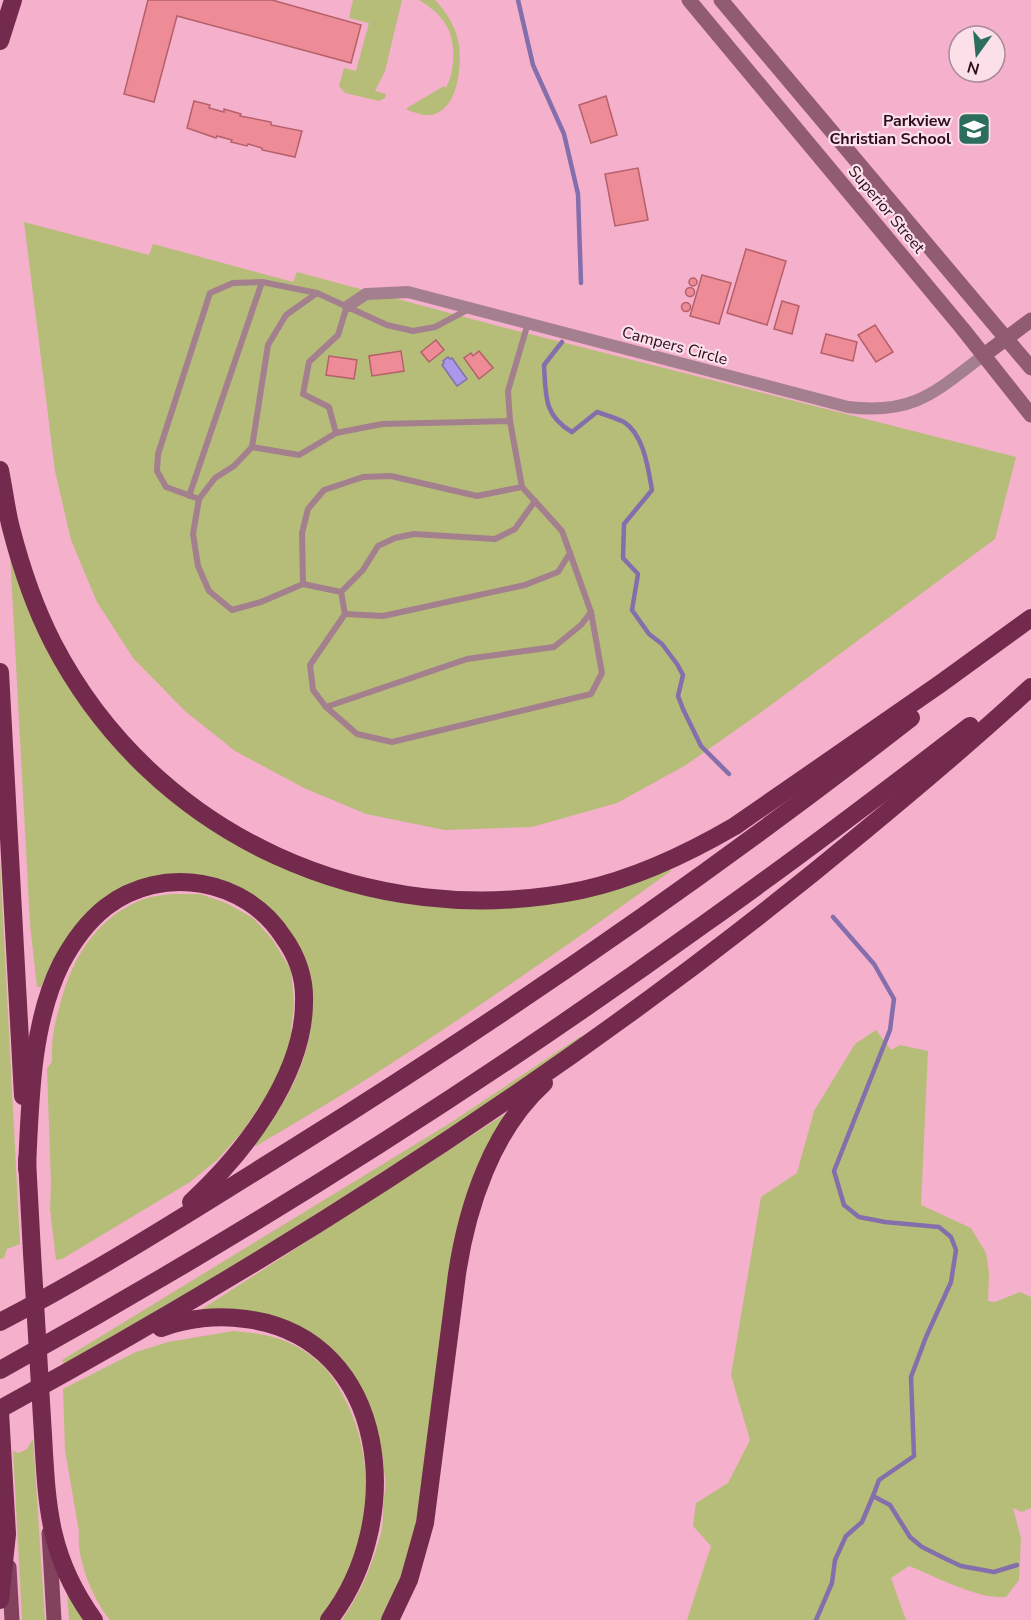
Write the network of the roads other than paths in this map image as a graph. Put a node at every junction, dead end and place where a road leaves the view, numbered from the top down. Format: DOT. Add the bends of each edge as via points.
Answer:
graph roads {
  1 [pos="13,0"];
  2 [pos="689,0"];
  3 [pos="721,0"];
  4 [pos="0,41"];
  5 [pos="262,282"];
  6 [pos="317,293"];
  7 [pos="348,306"];
  8 [pos="470,308"];
  9 [pos="1031,320"];
  10 [pos="528,323"];
  11 [pos="1008,338"];
  12 [pos="984,355"];
  13 [pos="1031,368"];
  14 [pos="1031,415"];
  15 [pos="510,420"];
  16 [pos="336,433"];
  17 [pos="252,447"];
  18 [pos="0,470"];
  19 [pos="522,488"];
  20 [pos="189,496"];
  21 [pos="199,499"];
  22 [pos="534,501"];
  23 [pos="570,553"];
  24 [pos="303,584"];
  25 [pos="341,592"];
  26 [pos="591,612"];
  27 [pos="345,614"];
  28 [pos="1031,618"];
  29 [pos="1031,624"];
  30 [pos="0,672"];
  31 [pos="1031,678"];
  32 [pos="1031,687"];
  33 [pos="326,707"];
  34 [pos="588,1044"];
  35 [pos="27,1169"];
  36 [pos="133,1246"];
  37 [pos="0,1322"];
  38 [pos="117,1345"];
  39 [pos="0,1370"];
  40 [pos="0,1410"];
  41 [pos="47,1502"];
  42 [pos="7,1534"];
  43 [pos="0,1600"];
  44 [pos="12,1620"];
  45 [pos="54,1620"];
  46 [pos="94,1620"];
  47 [pos="329,1620"];
  48 [pos="390,1620"];
  1 -- 4 [label="highway"];
  2 -- 12 [label="main road, Superior Street"];
  3 -- 11 [label="main road, Superior Street"];
  5 -- 6 [label="lane"];
  5 -- 20 [label="lane"];
  5 -- 20 [label="lane" via="232,283 210,293 158,454 157,471 166,487"];
  6 -- 7 [label="lane"];
  6 -- 17 [label="lane" via="286,315 268,345"];
  7 -- 8 [label="street, Campers Circle" via="366,294 408,292"];
  7 -- 8 [label="lane" via="387,325 413,331 435,327"];
  7 -- 16 [label="lane" via="338,335 309,362 303,394 329,407"];
  8 -- 10 [label="street, Campers Circle"];
  9 -- 11 [label="main road"];
  10 -- 12 [label="street, Campers Circle" via="848,407 874,410 902,406 938,390"];
  10 -- 15 [label="lane" via="508,391"];
  11 -- 12 [label="main road"];
  11 -- 13 [label="main road, Superior Street"];
  12 -- 14 [label="main road, Superior Street"];
  15 -- 16 [label="lane" via="382,424"];
  15 -- 19 [label="lane"];
  16 -- 17 [label="lane" via="299,455"];
  17 -- 21 [label="lane" via="234,466 215,478"];
  18 -- 28 [label="highway" via="22,570 38,612 73,678 121,742 179,797 250,844 329,878 424,898 487,901 538,897 583,890 659,866 735,826"];
  19 -- 22 [label="lane"];
  19 -- 24 [label="lane" via="477,496 391,476 363,477 324,490 308,509 302,533"];
  20 -- 21 [label="lane"];
  21 -- 24 [label="lane" via="193,534 198,566 209,591 232,610"];
  22 -- 23 [label="lane" via="562,531"];
  22 -- 25 [label="lane" via="515,529 495,539 414,534 378,546 363,570"];
  23 -- 26 [label="lane"];
  23 -- 27 [label="lane" via="558,572 525,585 383,616"];
  24 -- 25 [label="lane"];
  25 -- 27 [label="lane"];
  26 -- 33 [label="lane" via="554,646 467,660"];
  26 -- 33 [label="lane" via="602,673 591,694 392,742 357,734"];
  27 -- 33 [label="lane" via="310,665 313,690"];
  29 -- 36 [label="highway" via="850,765 641,918 375,1096"];
  30 -- 35 [label="highway"];
  31 -- 39 [label="highway" via="832,831 512,1058 234,1235"];
  32 -- 34 [label="highway" via="816,871"];
  34 -- 38 [label="highway" via="339,1211"];
  34 -- 48 [label="highway" via="539,1088 519,1113 494,1152 469,1210 424,1523 409,1580"];
  35 -- 36 [label="highway" via="34,1071 43,1018 62,964 89,922 122,896 175,881 217,886 255,905 279,929 302,978 305,1000 300,1037 289,1069 275,1098 233,1159 183,1210"];
  35 -- 41 [label="highway, bridge"];
  36 -- 37 [label="highway"];
  38 -- 40 [label="highway"];
  38 -- 47 [label="highway" via="176,1322 237,1318 300,1334 334,1361 359,1403 368,1429 376,1484 362,1564"];
  40 -- 42 [label="highway"];
  41 -- 45 [label="main road"];
  41 -- 46 [label="highway" via="59,1557"];
  42 -- 43 [label="highway"];
  42 -- 44 [label="main road"];
}
